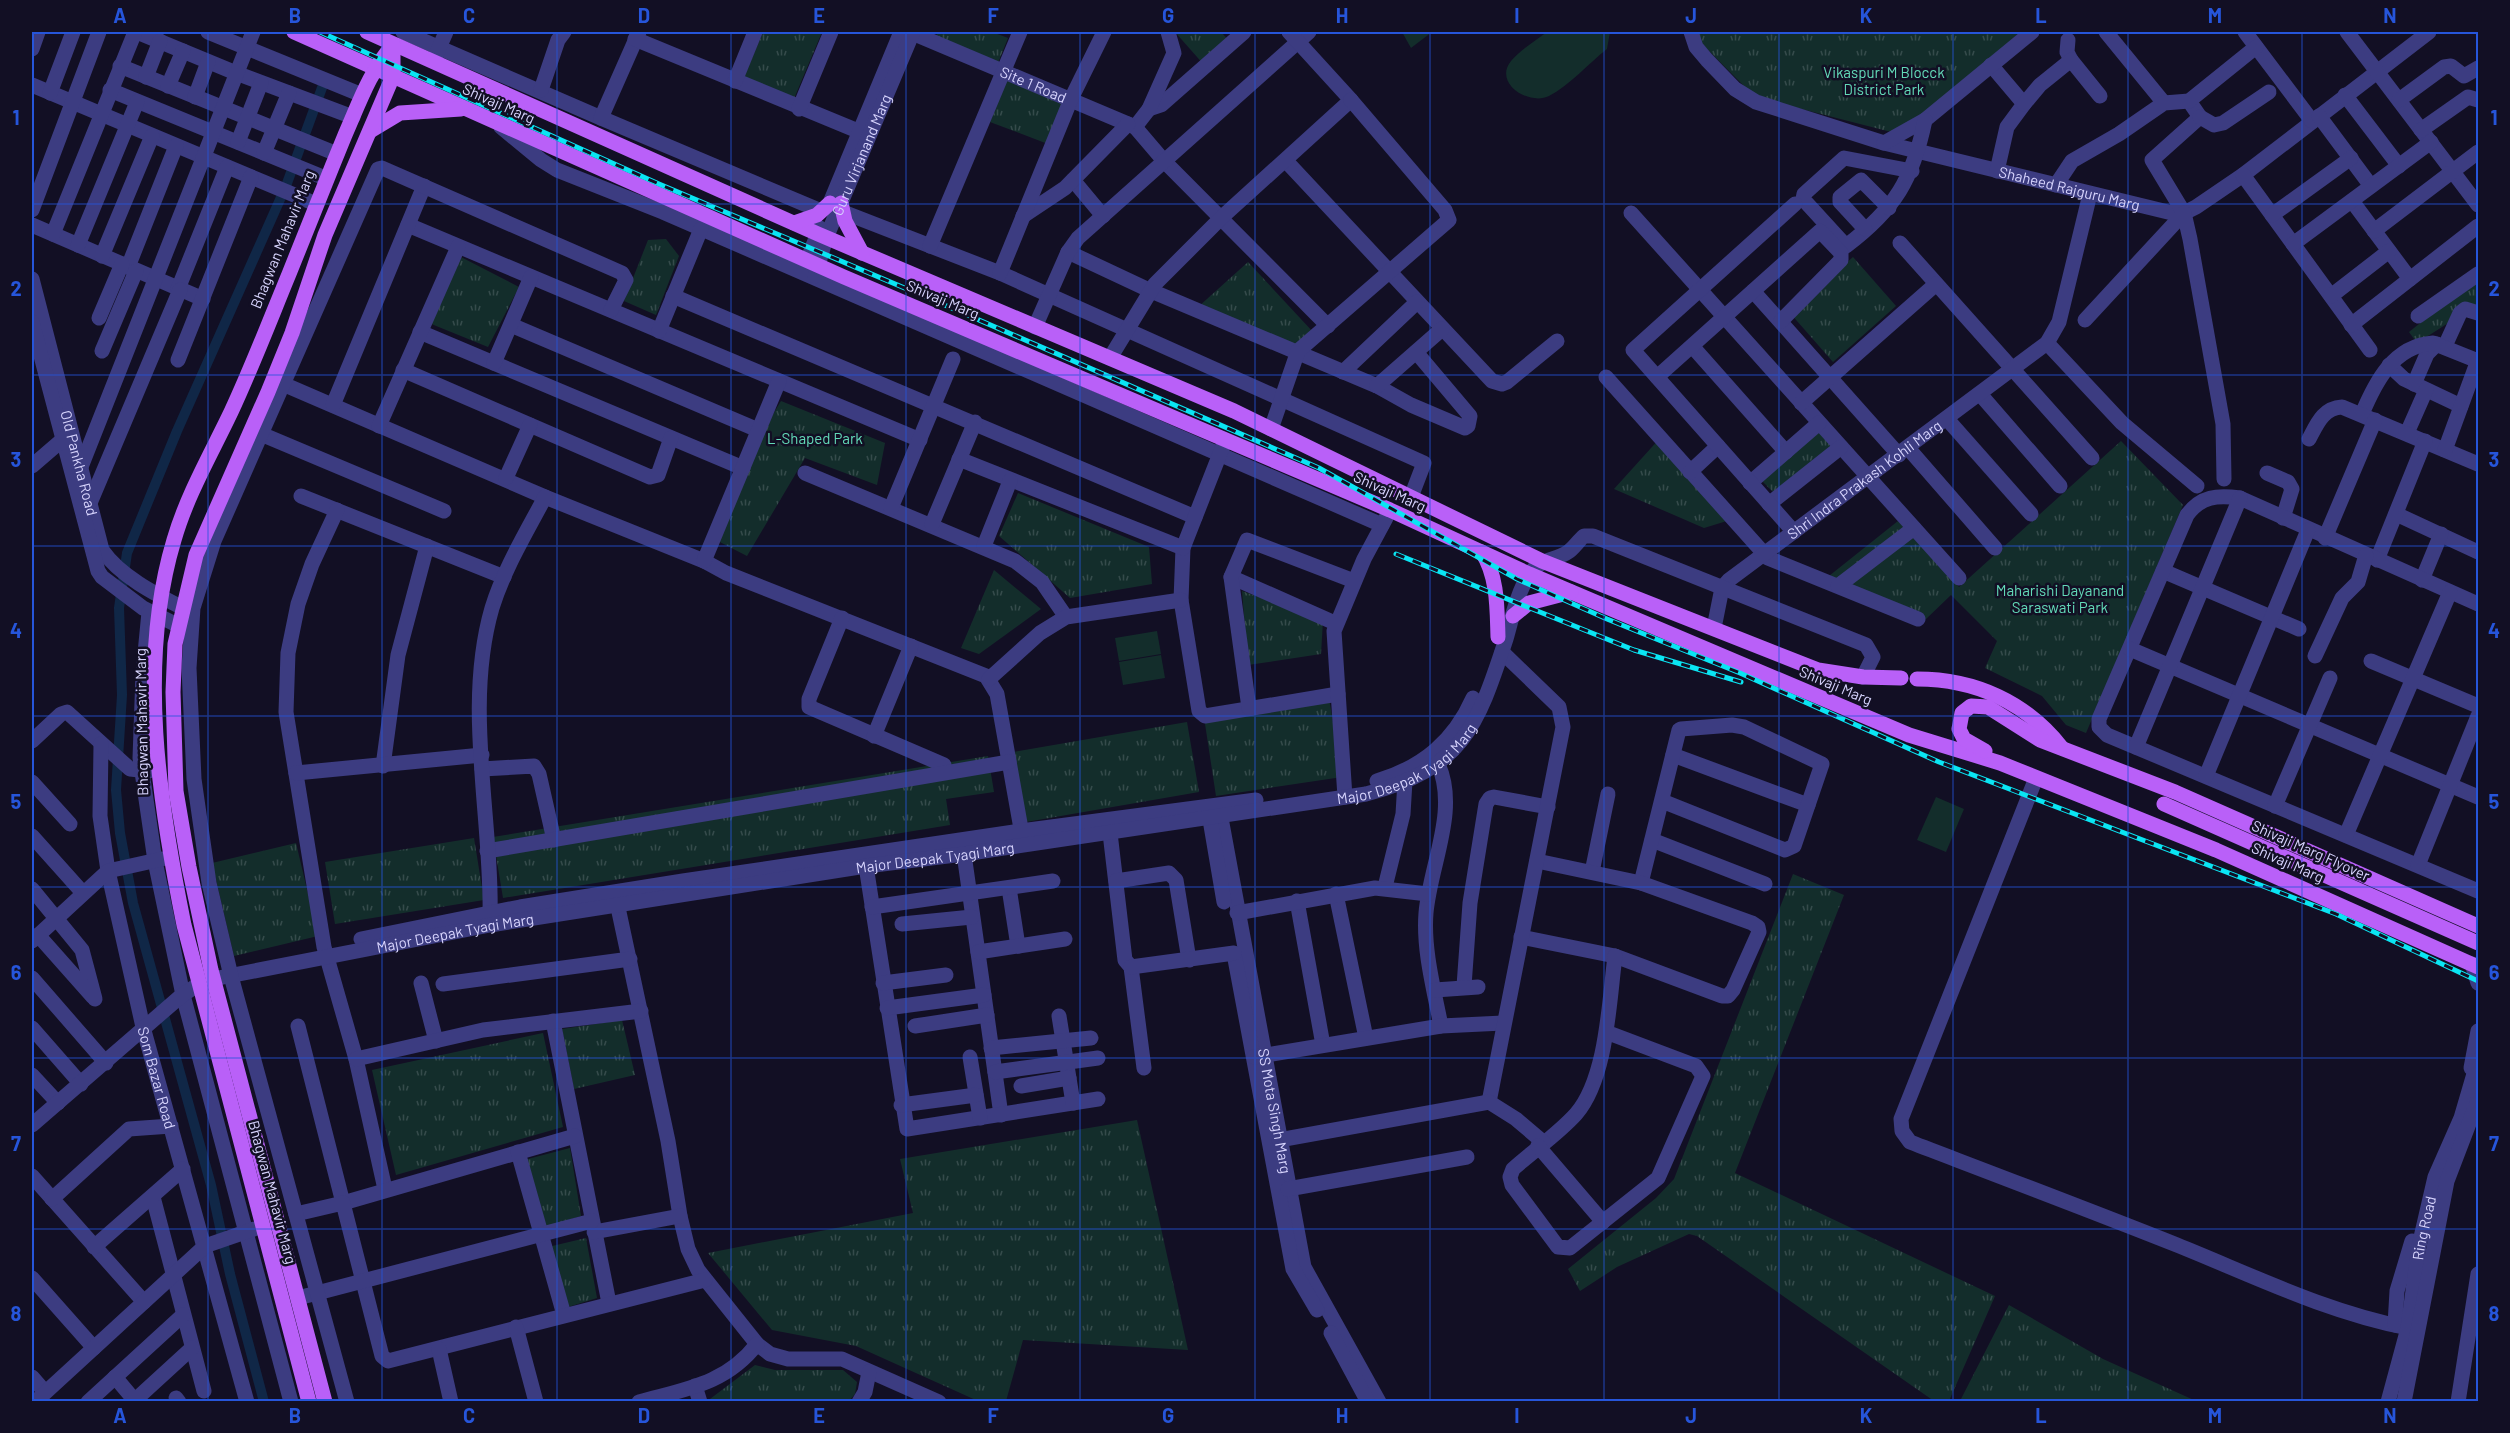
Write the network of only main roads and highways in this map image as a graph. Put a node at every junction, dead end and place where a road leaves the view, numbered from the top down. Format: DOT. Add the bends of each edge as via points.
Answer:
graph roads {
  1 [pos="294,32"];
  2 [pos="370,32"];
  3 [pos="393,45"];
  4 [pos="374,67"];
  5 [pos="393,76"];
  6 [pos="467,110"];
  7 [pos="369,131"];
  8 [pos="794,223"];
  9 [pos="862,254"];
  10 [pos="1482,552"];
  11 [pos="1571,592"];
  12 [pos="1513,615"];
  13 [pos="1500,645"];
  14 [pos="1901,678"];
  15 [pos="1917,679"];
  16 [pos="2064,750"];
  17 [pos="2036,778"];
  18 [pos="2136,778"];
  19 [pos="2437,908"];
  20 [pos="2476,924"];
  21 [pos="2423,941"];
  22 [pos="2478,943"];
  23 [pos="2476,965"];
  24 [pos="205,977"];
  25 [pos="309,1401"];
  26 [pos="325,1401"];
  1 -- 4 [label="main road, Shivaji Marg"];
  2 -- 3 [label="main road, Shivaji Marg"];
  3 -- 4 [label="main road, Bhagwan Mahavir Marg"];
  3 -- 5 [label="main road"];
  3 -- 8 [label="main road, Shivaji Marg"];
  4 -- 5 [label="main road, Shivaji Marg"];
  4 -- 24 [label="main road, Bhagwan Mahavir Marg" via="231,411 194,486 174,539 153,615 158,771 171,858"];
  5 -- 6 [label="main road, Shivaji Marg"];
  5 -- 7 [label="main road, Bhagwan Mahavir Marg"];
  6 -- 7 [label="main road" via="400,113"];
  6 -- 10 [label="main road, Shivaji Marg" via="962,335 1226,439"];
  7 -- 24 [label="main road, Bhagwan Mahavir Marg" via="326,235 279,382 196,555 179,626 183,646 172,735 176,790"];
  8 -- 9 [label="main road, Shivaji Marg"];
  8 -- 9 [label="main road" via="834,207"];
  9 -- 14 [label="main road, Shivaji Marg" via="1271,429 1536,559 1818,670"];
  10 -- 11 [label="main road, Shivaji Marg"];
  10 -- 13 [label="main road" via="1495,590"];
  11 -- 12 [label="main road" via="1529,603"];
  11 -- 17 [label="main road, Shivaji Marg" via="1909,735"];
  15 -- 16 [label="main road, Shivaji Marg" via="1963,683 2007,699 2032,717"];
  16 -- 17 [label="main road" via="2040,740 1988,707 1977,705 1962,713 1959,729 1964,739"];
  16 -- 18 [label="main road, Shivaji Marg"];
  17 -- 21 [label="main road, Shivaji Marg" via="2216,850"];
  18 -- 19 [label="main road, Shivaji Marg"];
  18 -- 22 [label="main road, Shivaji Marg Flyover, bridge" via="2164,804"];
  19 -- 20 [label="main road, Shivaji Marg"];
  19 -- 21 [label="main road" via="2447,919 2446,934 2438,941"];
  21 -- 23 [label="main road, Shivaji Marg"];
  24 -- 25 [label="main road, Bhagwan Mahavir Marg"];
  24 -- 26 [label="main road, Bhagwan Mahavir Marg"];
}
